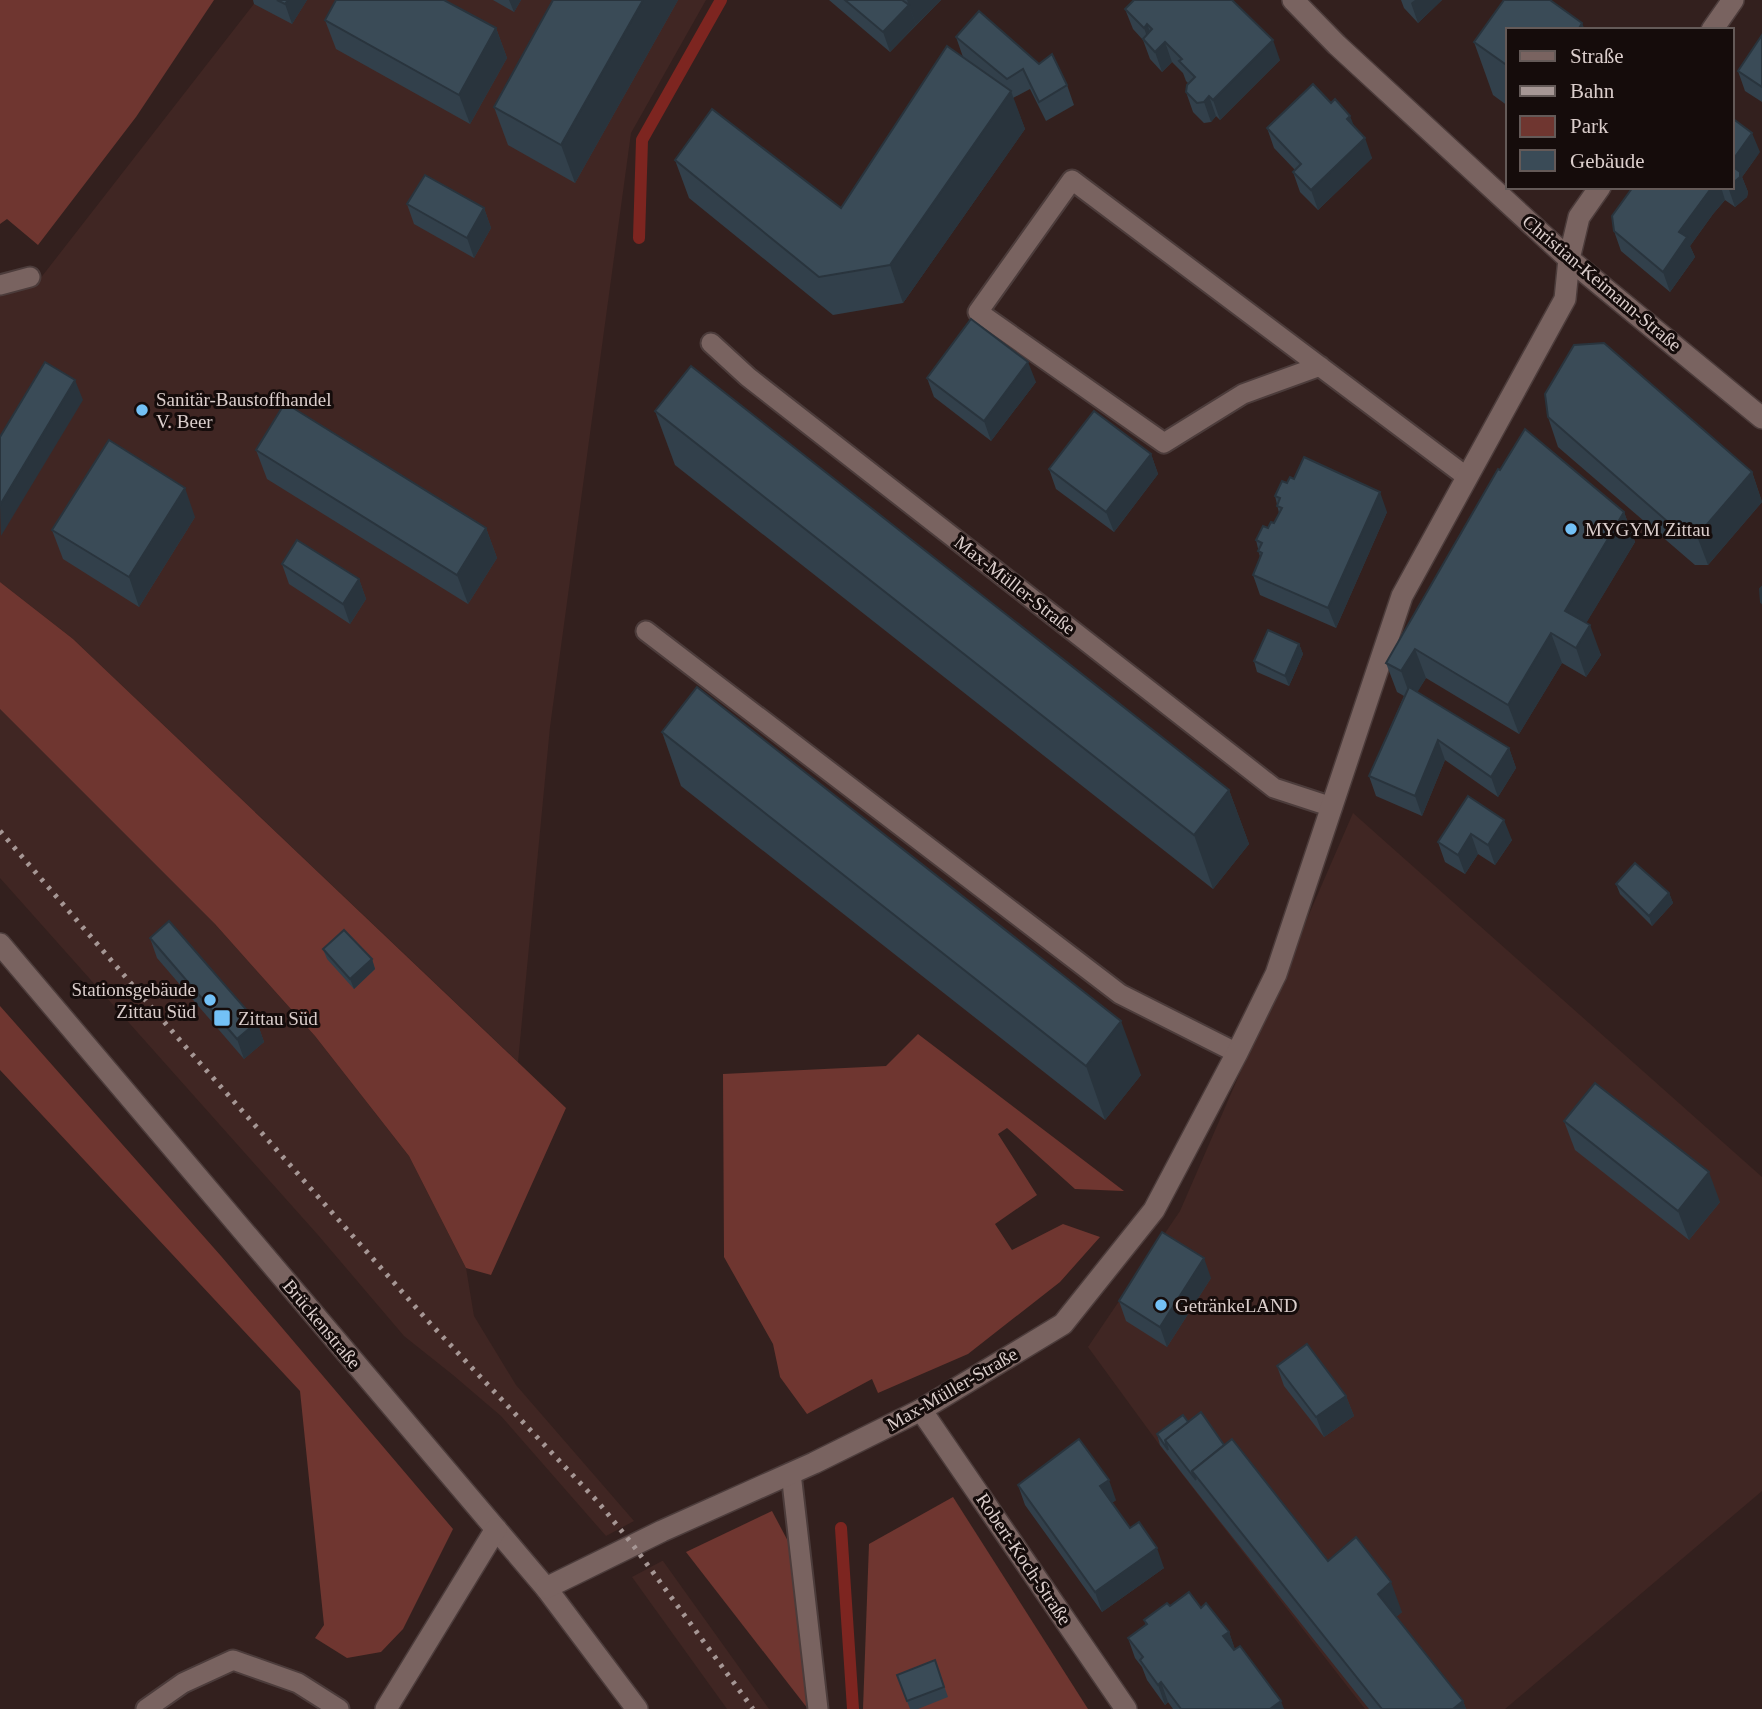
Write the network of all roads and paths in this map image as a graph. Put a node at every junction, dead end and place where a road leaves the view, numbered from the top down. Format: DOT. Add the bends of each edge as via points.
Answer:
graph roads {
  1 [pos="1293,0"];
  2 [pos="1733,0"];
  3 [pos="1713,28"];
  4 [pos="1599,189"];
  5 [pos="1569,259"];
  6 [pos="30,277"];
  7 [pos="0,285"];
  8 [pos="711,343"];
  9 [pos="1320,366"];
  10 [pos="1762,418"];
  11 [pos="1467,477"];
  12 [pos="646,631"];
  13 [pos="1332,807"];
  14 [pos="0,944"];
  15 [pos="1237,1053"];
  16 [pos="921,1410"];
  17 [pos="791,1473"];
  18 [pos="496,1529"];
  19 [pos="546,1588"];
  20 [pos="146,1709"];
  21 [pos="339,1709"];
  22 [pos="386,1709"];
  23 [pos="637,1709"];
  24 [pos="818,1709"];
  25 [pos="1126,1709"];
  1 -- 5 [label="street, Christian-Keimann-Straße"];
  2 -- 3 [label="street"];
  4 -- 5 [label="street, Max-Müller-Straße" via="1579,217"];
  5 -- 10 [label="street, Christian-Keimann-Straße"];
  5 -- 11 [label="street, Max-Müller-Straße" via="1565,299"];
  6 -- 7 [label="lane"];
  8 -- 13 [label="lane, Max-Müller-Straße" via="748,377 1275,788"];
  9 -- 9 [label="lane" via="1072,180 978,312 1164,443 1243,394"];
  9 -- 11 [label="lane"];
  11 -- 13 [label="street, Max-Müller-Straße" via="1402,596"];
  12 -- 15 [label="lane" via="1120,994"];
  13 -- 15 [label="street, Max-Müller-Straße" via="1276,974"];
  14 -- 18 [label="street, Brückenstraße"];
  15 -- 16 [label="street, Max-Müller-Straße" via="1154,1210 1063,1324"];
  16 -- 17 [label="street, Max-Müller-Straße"];
  16 -- 25 [label="street, Robert-Koch-Straße"];
  17 -- 19 [label="street, Max-Müller-Straße"];
  17 -- 24 [label="lane"];
  18 -- 19 [label="street, Brückenstraße"];
  18 -- 22 [label="street"];
  19 -- 23 [label="street, Brückenstraße"];
  20 -- 21 [label="lane" via="183,1683 233,1660 298,1684"];
}
